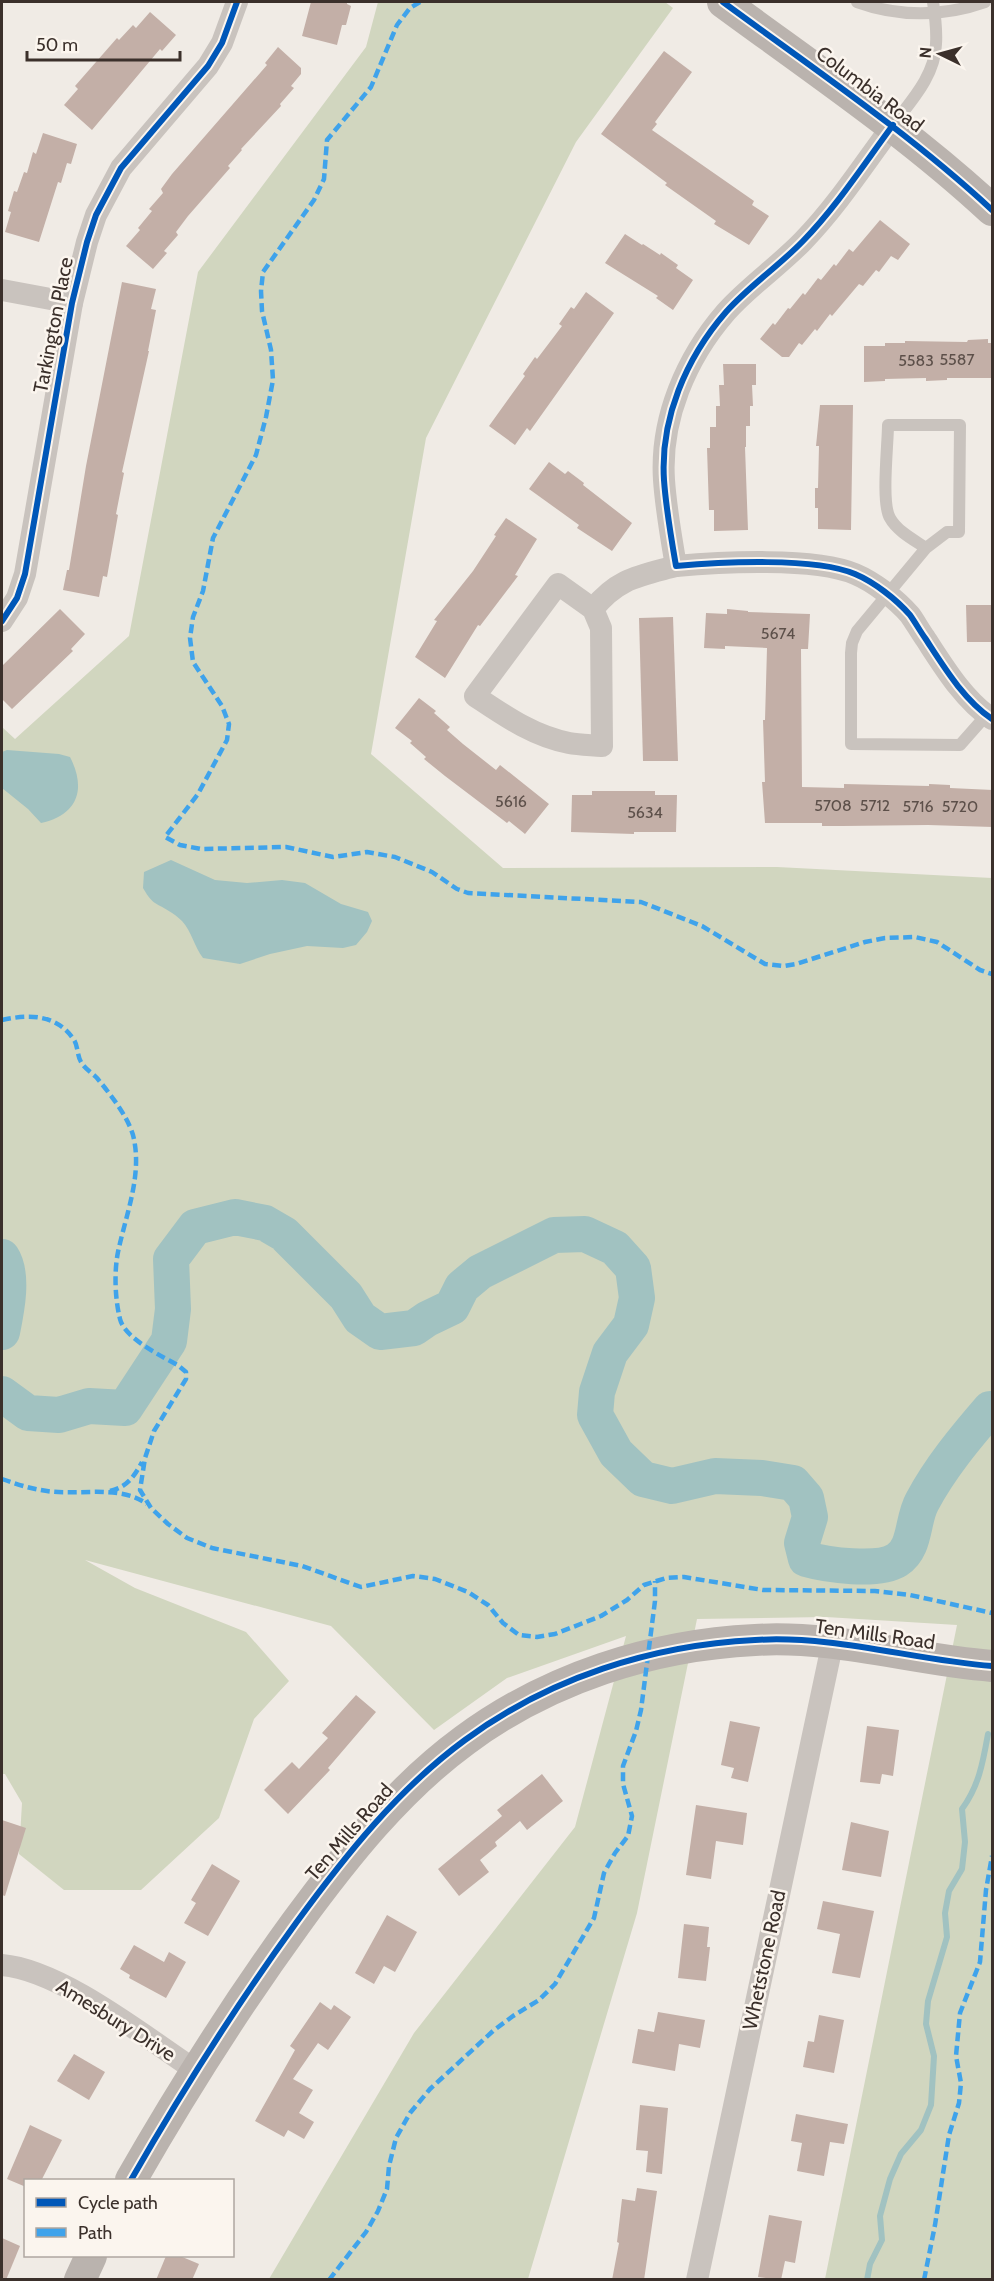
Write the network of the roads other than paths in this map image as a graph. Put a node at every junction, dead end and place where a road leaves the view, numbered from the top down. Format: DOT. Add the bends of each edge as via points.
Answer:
graph roads {
  1 [pos="237,2"];
  2 [pos="723,2"];
  3 [pos="856,2"];
  4 [pos="985,2"];
  5 [pos="934,7"];
  6 [pos="893,126"];
  7 [pos="993,210"];
  8 [pos="2,290"];
  9 [pos="72,303"];
  10 [pos="926,548"];
  11 [pos="676,566"];
  12 [pos="887,595"];
  13 [pos="593,609"];
  14 [pos="2,621"];
  15 [pos="990,714"];
  16 [pos="833,1641"];
  17 [pos="993,1666"];
  18 [pos="2,1965"];
  19 [pos="195,2070"];
  20 [pos="132,2179"];
  21 [pos="91,2257"];
  22 [pos="80,2280"];
  23 [pos="697,2280"];
  1 -- 9 [label="street, Tarkington Place" via="222,44 208,66 128,160 108,190 87,242"];
  2 -- 6 [label="street, Columbia Road"];
  3 -- 5 [label="lane" via="894,13"];
  4 -- 5 [label="lane" via="959,10"];
  5 -- 6 [label="lane" via="934,59 927,77"];
  6 -- 7 [label="street, Columbia Road"];
  6 -- 11 [label="street" via="803,241 727,311 697,351 675,400 664,451 668,519"];
  8 -- 9 [label="street"];
  9 -- 14 [label="street, Tarkington Place" via="25,574"];
  10 -- 10 [label="lane" via="947,532 959,532 960,425 888,425 886,505 890,518"];
  10 -- 12 [label="lane"];
  11 -- 12 [label="street" via="712,563 829,567 854,573"];
  11 -- 13 [label="street" via="626,580 605,594"];
  12 -- 15 [label="street" via="909,615 950,676"];
  12 -- 15 [label="lane" via="865,619 852,643 851,744 960,745"];
  13 -- 13 [label="street" via="601,628 602,746 570,744 537,734 475,696 558,584"];
  16 -- 17 [label="street, Ten Mills Road"];
  16 -- 19 [label="street, Ten Mills Road" via="758,1639 700,1644 627,1660 563,1684 466,1739 415,1781 368,1831 263,1969"];
  16 -- 23 [label="street, Whetstone Road"];
  18 -- 19 [label="street, Amesbury Drive" via="64,1985"];
  19 -- 20 [label="street, Ten Mills Road"];
  21 -- 22 [label="street"];
}
